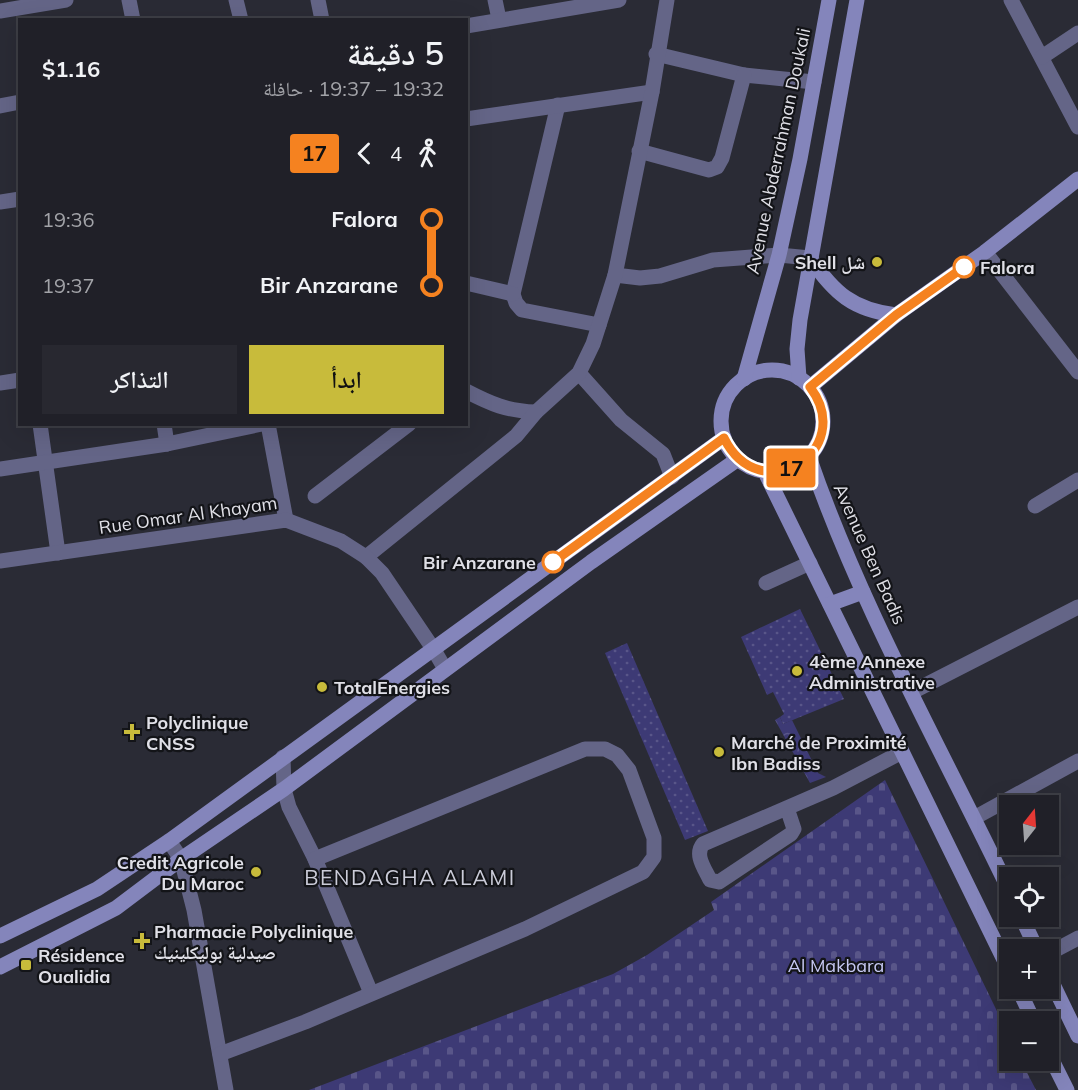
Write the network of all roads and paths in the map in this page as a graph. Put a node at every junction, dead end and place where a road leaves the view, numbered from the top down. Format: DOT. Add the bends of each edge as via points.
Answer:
graph roads {
  1 [pos="66,0"];
  2 [pos="129,0"];
  3 [pos="237,0"];
  4 [pos="318,0"];
  5 [pos="495,0"];
  6 [pos="619,0"];
  7 [pos="667,0"];
  8 [pos="829,0"];
  9 [pos="857,0"];
  10 [pos="1011,0"];
  11 [pos="0,11"];
  12 [pos="34,13"];
  13 [pos="133,18"];
  14 [pos="241,18"];
  15 [pos="322,18"];
  16 [pos="500,19"];
  17 [pos="468,26"];
  18 [pos="1078,33"];
  19 [pos="657,54"];
  20 [pos="1042,57"];
  21 [pos="744,75"];
  22 [pos="814,82"];
  23 [pos="652,92"];
  24 [pos="18,102"];
  25 [pos="558,105"];
  26 [pos="0,106"];
  27 [pos="468,119"];
  28 [pos="1078,128"];
  29 [pos="639,151"];
  30 [pos="1078,178"];
  31 [pos="18,199"];
  32 [pos="0,202"];
  33 [pos="985,252"];
  34 [pos="779,255"];
  35 [pos="810,258"];
  36 [pos="615,275"];
  37 [pos="468,283"];
  38 [pos="513,294"];
  39 [pos="896,315"];
  40 [pos="599,325"];
  41 [pos="1078,372"];
  42 [pos="579,373"];
  43 [pos="744,379"];
  44 [pos="18,380"];
  45 [pos="0,382"];
  46 [pos="804,382"];
  47 [pos="468,392"];
  48 [pos="536,412"];
  49 [pos="40,426"];
  50 [pos="164,426"];
  51 [pos="252,426"];
  52 [pos="268,426"];
  53 [pos="406,426"];
  54 [pos="724,438"];
  55 [pos="167,444"];
  56 [pos="809,457"];
  57 [pos="738,459"];
  58 [pos="44,463"];
  59 [pos="0,469"];
  60 [pos="765,472"];
  61 [pos="672,477"];
  62 [pos="1078,480"];
  63 [pos="315,496"];
  64 [pos="1035,506"];
  65 [pos="286,520"];
  66 [pos="58,552"];
  67 [pos="366,557"];
  68 [pos="0,561"];
  69 [pos="810,563"];
  70 [pos="766,583"];
  71 [pos="863,592"];
  72 [pos="830,604"];
  73 [pos="1078,607"];
  74 [pos="434,650"];
  75 [pos="445,669"];
  76 [pos="912,692"];
  77 [pos="902,752"];
  78 [pos="283,757"];
  79 [pos="1078,761"];
  80 [pos="284,789"];
  81 [pos="787,808"];
  82 [pos="974,818"];
  83 [pos="169,841"];
  84 [pos="181,859"];
  85 [pos="315,859"];
  86 [pos="999,869"];
  87 [pos="0,936"];
  88 [pos="1078,938"];
  89 [pos="1059,948"];
  90 [pos="999,950"];
  91 [pos="0,967"];
  92 [pos="371,993"];
  93 [pos="1059,997"];
  94 [pos="1078,1036"];
  95 [pos="220,1054"];
  96 [pos="1058,1071"];
  97 [pos="226,1090"];
  98 [pos="1067,1090"];
  1 -- 12 [label="street"];
  2 -- 13 [label="street"];
  3 -- 14 [label="street"];
  4 -- 15 [label="street"];
  5 -- 16 [label="street"];
  6 -- 16 [label="street"];
  7 -- 19 [label="street"];
  8 -- 22 [label="main road, Avenue Abderrahman Doukali"];
  9 -- 35 [label="main road"];
  10 -- 20 [label="street"];
  11 -- 12 [label="street"];
  16 -- 17 [label="street"];
  18 -- 20 [label="street"];
  19 -- 21 [label="street"];
  19 -- 23 [label="street"];
  20 -- 28 [label="street"];
  21 -- 22 [label="street"];
  21 -- 29 [label="street" via="717,167 709,170"];
  22 -- 34 [label="main road, Avenue Abderrahman Doukali"];
  23 -- 25 [label="street"];
  23 -- 29 [label="street"];
  24 -- 26 [label="street"];
  25 -- 27 [label="street"];
  25 -- 38 [label="street"];
  29 -- 36 [label="street"];
  30 -- 33 [label="main road"];
  31 -- 32 [label="street"];
  33 -- 39 [label="main road"];
  33 -- 41 [label="street"];
  34 -- 35 [label="street"];
  34 -- 36 [label="street" via="712,260 660,276"];
  34 -- 43 [label="main road, Avenue Abderrahman Doukali"];
  35 -- 39 [label="main road" via="841,296 877,313"];
  35 -- 46 [label="main road" via="797,349"];
  36 -- 40 [label="street"];
  37 -- 38 [label="street"];
  38 -- 40 [label="street" via="522,310"];
  39 -- 46 [label="main road"];
  40 -- 42 [label="street"];
  42 -- 48 [label="street"];
  42 -- 61 [label="street" via="621,420 663,454"];
  43 -- 46 [label="main road" via="766,371 788,373"];
  43 -- 54 [label="main road" via="724,405"];
  44 -- 45 [label="street"];
  46 -- 56 [label="main road" via="821,406 823,417 820,438"];
  47 -- 48 [label="street" via="514,411"];
  48 -- 67 [label="street" via="516,436"];
  49 -- 58 [label="street"];
  50 -- 55 [label="street"];
  51 -- 55 [label="street"];
  52 -- 65 [label="street"];
  53 -- 63 [label="street"];
  54 -- 57 [label="main road"];
  54 -- 61 [label="main road"];
  55 -- 58 [label="street"];
  56 -- 60 [label="main road" via="796,466"];
  56 -- 71 [label="main road, Avenue Ben Badis"];
  57 -- 60 [label="main road"];
  57 -- 75 [label="main road"];
  58 -- 59 [label="street"];
  58 -- 66 [label="street"];
  60 -- 69 [label="main road"];
  61 -- 74 [label="main road"];
  62 -- 64 [label="street"];
  65 -- 66 [label="street, Rue Omar Al Khayam"];
  65 -- 67 [label="street, Rue Omar Al Khayam" via="341,541"];
  66 -- 68 [label="street, Rue Omar Al Khayam"];
  67 -- 74 [label="street, Rue Omar Al Khayam"];
  69 -- 70 [label="street"];
  69 -- 72 [label="main road"];
  71 -- 72 [label="main road"];
  71 -- 76 [label="main road, Avenue Ben Badis"];
  72 -- 77 [label="main road"];
  73 -- 76 [label="street"];
  74 -- 75 [label="street, Rue Omar Al Khayam"];
  74 -- 78 [label="main road"];
  75 -- 80 [label="main road"];
  76 -- 82 [label="main road, Avenue Ben Badis"];
  77 -- 81 [label="street"];
  77 -- 90 [label="main road"];
  78 -- 80 [label="street"];
  78 -- 83 [label="main road"];
  79 -- 82 [label="street"];
  80 -- 84 [label="main road"];
  80 -- 85 [label="street"];
  81 -- 81 [label="street" via="703,844 699,855 710,880 720,882 791,834 794,829"];
  82 -- 86 [label="main road, Avenue Ben Badis"];
  83 -- 84 [label="street"];
  83 -- 87 [label="main road" via="97,888"];
  84 -- 91 [label="main road" via="116,908"];
  84 -- 95 [label="street"];
  85 -- 92 [label="street"];
  85 -- 92 [label="street" via="585,749 605,749 617,755 629,770 654,838 654,857 643,872 525,929"];
  88 -- 89 [label="street"];
  92 -- 95 [label="street"];
  93 -- 94 [label="main road"];
  95 -- 97 [label="street"];
  96 -- 98 [label="main road"];
}
